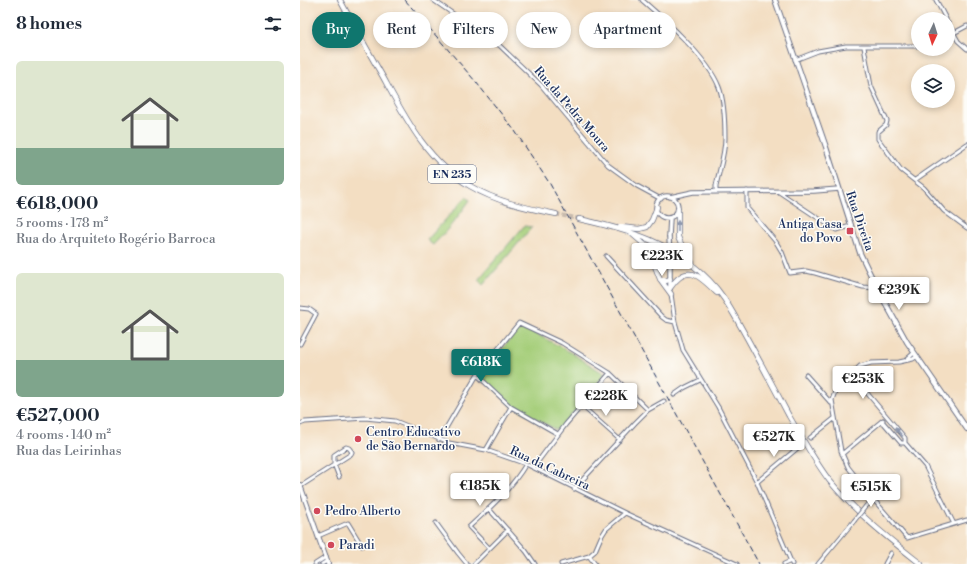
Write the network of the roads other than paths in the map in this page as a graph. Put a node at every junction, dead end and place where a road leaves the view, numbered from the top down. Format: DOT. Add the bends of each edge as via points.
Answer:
graph roads {
  1 [pos="340,0"];
  2 [pos="433,0"];
  3 [pos="642,0"];
  4 [pos="775,0"];
  5 [pos="936,0"];
  6 [pos="942,12"];
  7 [pos="967,26"];
  8 [pos="955,32"];
  9 [pos="955,36"];
  10 [pos="911,46"];
  11 [pos="864,47"];
  12 [pos="967,49"];
  13 [pos="795,60"];
  14 [pos="967,144"];
  15 [pos="915,180"];
  16 [pos="839,189"];
  17 [pos="716,191"];
  18 [pos="747,191"];
  19 [pos="779,192"];
  20 [pos="682,194"];
  21 [pos="670,197"];
  22 [pos="661,199"];
  23 [pos="677,202"];
  24 [pos="657,207"];
  25 [pos="678,209"];
  26 [pos="556,214"];
  27 [pos="670,218"];
  28 [pos="579,219"];
  29 [pos="606,225"];
  30 [pos="851,226"];
  31 [pos="967,228"];
  32 [pos="628,231"];
  33 [pos="606,256"];
  34 [pos="694,266"];
  35 [pos="670,278"];
  36 [pos="676,278"];
  37 [pos="660,279"];
  38 [pos="670,288"];
  39 [pos="877,288"];
  40 [pos="670,294"];
  41 [pos="727,302"];
  42 [pos="300,308"];
  43 [pos="675,322"];
  44 [pos="300,344"];
  45 [pos="915,355"];
  46 [pos="610,373"];
  47 [pos="806,374"];
  48 [pos="851,374"];
  49 [pos="477,375"];
  50 [pos="700,380"];
  51 [pos="674,395"];
  52 [pos="664,401"];
  53 [pos="581,406"];
  54 [pos="833,406"];
  55 [pos="511,408"];
  56 [pos="648,410"];
  57 [pos="886,417"];
  58 [pos="835,418"];
  59 [pos="882,421"];
  60 [pos="300,424"];
  61 [pos="967,429"];
  62 [pos="558,434"];
  63 [pos="810,438"];
  64 [pos="439,440"];
  65 [pos="620,440"];
  66 [pos="905,444"];
  67 [pos="800,446"];
  68 [pos="486,450"];
  69 [pos="842,454"];
  70 [pos="334,464"];
  71 [pos="526,464"];
  72 [pos="533,468"];
  73 [pos="339,477"];
  74 [pos="757,482"];
  75 [pos="300,485"];
  76 [pos="574,489"];
  77 [pos="874,500"];
  78 [pos="489,509"];
  79 [pos="625,513"];
  80 [pos="967,520"];
  81 [pos="436,523"];
  82 [pos="954,524"];
  83 [pos="508,530"];
  84 [pos="318,536"];
  85 [pos="362,546"];
  86 [pos="489,548"];
  87 [pos="891,553"];
  88 [pos="589,556"];
  89 [pos="327,561"];
  90 [pos="792,562"];
  91 [pos="315,564"];
  92 [pos="322,564"];
  93 [pos="467,564"];
  94 [pos="474,564"];
  95 [pos="535,564"];
  96 [pos="561,564"];
  97 [pos="594,564"];
  98 [pos="737,564"];
  99 [pos="784,564"];
  100 [pos="818,564"];
  101 [pos="885,564"];
  102 [pos="921,564"];
  1 -- 26 [label="main road, EN 235" via="414,132 447,170 493,198"];
  2 -- 22 [label="street, Rua da Pedra Moura" via="500,46 541,85 608,165 637,186"];
  3 -- 17 [label="street" via="698,54 719,87 725,139"];
  4 -- 13 [label="main road, Rua Direita"];
  5 -- 6 [label="street"];
  7 -- 8 [label="street"];
  9 -- 12 [label="street"];
  10 -- 11 [label="street"];
  11 -- 13 [label="street" via="846,46 818,51"];
  11 -- 15 [label="street" via="871,86 887,121 886,126 878,132 878,139 895,164"];
  13 -- 16 [label="main road, Rua Direita"];
  14 -- 15 [label="street"];
  15 -- 31 [label="street" via="944,210"];
  16 -- 19 [label="street"];
  16 -- 30 [label="main road, Rua Direita"];
  17 -- 18 [label="street"];
  17 -- 20 [label="street"];
  18 -- 19 [label="street"];
  18 -- 39 [label="street" via="747,208 776,242 790,273 806,271 863,288"];
  19 -- 30 [label="street" via="836,230"];
  20 -- 21 [label="street"];
  20 -- 23 [label="street"];
  21 -- 22 [label="street"];
  21 -- 23 [label="street"];
  22 -- 24 [label="street"];
  23 -- 25 [label="street"];
  24 -- 27 [label="street" via="660,216"];
  24 -- 29 [label="main road" via="650,224 644,228"];
  25 -- 27 [label="street"];
  34 -- 25 [label="main road, one-way" via="678,237"];
  27 -- 35 [label="street, bridge"];
  28 -- 29 [label="main road"];
  29 -- 32 [label="main road"];
  30 -- 39 [label="main road, Rua Direita"];
  32 -- 34 [label="main road" via="659,243"];
  32 -- 37 [label="main road" via="645,245"];
  33 -- 43 [label="street" via="662,317"];
  34 -- 41 [label="main road" via="710,280"];
  35 -- 36 [label="main road"];
  35 -- 37 [label="main road" via="666,281"];
  35 -- 38 [label="street"];
  36 -- 38 [label="main road"];
  36 -- 41 [label="main road" via="688,274 695,275"];
  37 -- 40 [label="main road"];
  38 -- 40 [label="street"];
  39 -- 45 [label="main road, Rua Direita"];
  40 -- 43 [label="street"];
  41 -- 102 [label="main road" via="803,441 830,480 858,512"];
  42 -- 44 [label="street" via="310,309 316,314"];
  43 -- 50 [label="street" via="683,350"];
  45 -- 48 [label="street" via="913,359 871,362 860,366"];
  45 -- 61 [label="main road, Rua Direita"];
  46 -- 49 [label="street" via="562,343 519,323"];
  46 -- 53 [label="street"];
  46 -- 56 [label="street"];
  47 -- 54 [label="street"];
  48 -- 54 [label="street" via="836,389 832,400"];
  48 -- 57 [label="street"];
  49 -- 55 [label="street"];
  49 -- 64 [label="street"];
  50 -- 51 [label="street"];
  50 -- 74 [label="street" via="718,407"];
  52 -- 56 [label="street"];
  53 -- 62 [label="street"];
  53 -- 65 [label="street"];
  54 -- 58 [label="street"];
  55 -- 62 [label="street"];
  55 -- 68 [label="street"];
  56 -- 65 [label="street"];
  57 -- 59 [label="street"];
  66 -- 57 [label="street, one-way" via="905,438"];
  58 -- 63 [label="street"];
  58 -- 69 [label="street"];
  59 -- 66 [label="street" via="901,444"];
  59 -- 69 [label="street"];
  60 -- 64 [label="street, Rua da Cabreira" via="365,418 395,420"];
  62 -- 72 [label="street"];
  64 -- 68 [label="street, Rua da Cabreira"];
  65 -- 76 [label="street"];
  66 -- 82 [label="street" via="925,466"];
  67 -- 74 [label="street"];
  68 -- 71 [label="street, Rua da Cabreira"];
  69 -- 77 [label="street" via="848,467"];
  70 -- 70 [label="street" via="334,455 346,447 349,448 351,454"];
  70 -- 73 [label="street"];
  70 -- 75 [label="street"];
  71 -- 72 [label="street, Rua da Cabreira"];
  71 -- 78 [label="street"];
  72 -- 76 [label="street, Rua da Cabreira"];
  74 -- 90 [label="street"];
  75 -- 84 [label="main road"];
  76 -- 79 [label="street, Rua da Cabreira"];
  77 -- 82 [label="street" via="907,538"];
  77 -- 100 [label="street, bridge" via="866,506"];
  78 -- 83 [label="street"];
  78 -- 86 [label="street" via="469,527"];
  79 -- 88 [label="street" via="606,529 595,551"];
  79 -- 98 [label="street, Rua da Cabreira"];
  80 -- 82 [label="street"];
  81 -- 93 [label="street"];
  83 -- 86 [label="street"];
  83 -- 95 [label="street"];
  84 -- 85 [label="street" via="348,523"];
  84 -- 89 [label="main road"];
  86 -- 94 [label="street"];
  87 -- 101 [label="street"];
  88 -- 96 [label="street"];
  88 -- 97 [label="street"];
  89 -- 91 [label="street"];
  89 -- 92 [label="street"];
  90 -- 99 [label="street"];
}
